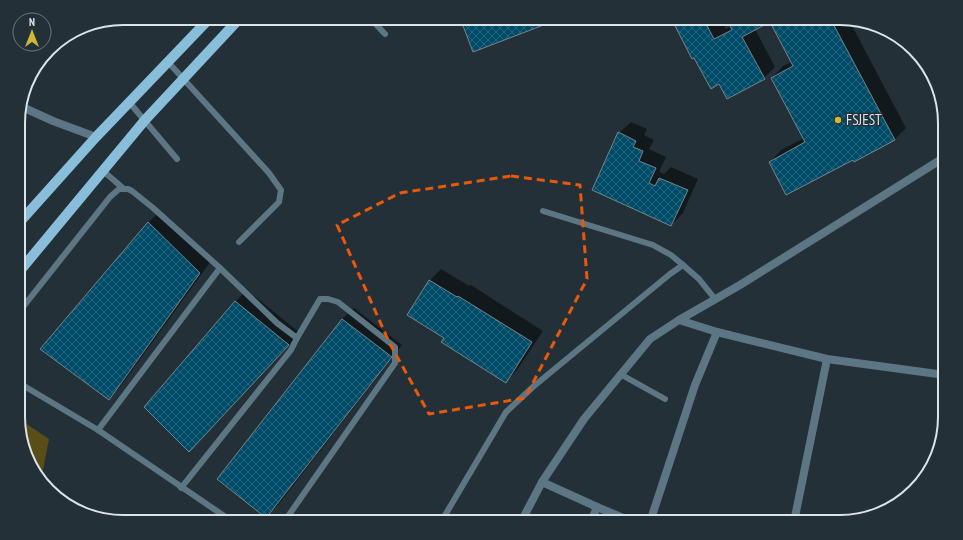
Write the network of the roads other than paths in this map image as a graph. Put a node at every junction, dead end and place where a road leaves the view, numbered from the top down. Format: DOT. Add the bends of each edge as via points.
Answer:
graph roads {
  1 [pos="203,25"];
  2 [pos="233,25"];
  3 [pos="377,25"];
  4 [pos="385,34"];
  5 [pos="168,62"];
  6 [pos="183,79"];
  7 [pos="129,102"];
  8 [pos="26,109"];
  9 [pos="145,120"];
  10 [pos="96,137"];
  11 [pos="177,159"];
  12 [pos="938,161"];
  13 [pos="102,170"];
  14 [pos="124,188"];
  15 [pos="543,211"];
  16 [pos="25,216"];
  17 [pos="239,242"];
  18 [pos="25,265"];
  19 [pos="683,265"];
  20 [pos="220,268"];
  21 [pos="715,299"];
  22 [pos="25,304"];
  23 [pos="679,320"];
  24 [pos="718,332"];
  25 [pos="297,338"];
  26 [pos="827,359"];
  27 [pos="620,374"];
  28 [pos="938,374"];
  29 [pos="25,387"];
  30 [pos="665,398"];
  31 [pos="98,430"];
  32 [pos="542,482"];
  33 [pos="181,488"];
  34 [pos="597,507"];
  35 [pos="222,515"];
  36 [pos="289,515"];
  37 [pos="445,515"];
  38 [pos="525,515"];
  39 [pos="594,515"];
  40 [pos="617,515"];
  41 [pos="652,515"];
  42 [pos="795,515"];
  1 -- 5 [label="main road"];
  2 -- 6 [label="main road"];
  3 -- 4 [label="lane"];
  5 -- 6 [label="lane"];
  5 -- 7 [label="main road"];
  6 -- 9 [label="main road"];
  6 -- 17 [label="lane" via="269,173 281,190 279,202"];
  7 -- 9 [label="lane"];
  7 -- 10 [label="main road"];
  8 -- 10 [label="street"];
  9 -- 11 [label="lane"];
  9 -- 13 [label="main road"];
  10 -- 16 [label="main road"];
  12 -- 21 [label="street"];
  13 -- 14 [label="lane"];
  13 -- 18 [label="main road"];
  14 -- 20 [label="lane" via="132,191 152,207"];
  14 -- 22 [label="lane" via="110,197"];
  15 -- 19 [label="lane" via="653,245 671,254"];
  19 -- 21 [label="lane" via="699,279"];
  19 -- 37 [label="lane" via="534,386 506,412"];
  20 -- 25 [label="lane"];
  20 -- 31 [label="lane"];
  21 -- 23 [label="street"];
  23 -- 24 [label="street"];
  23 -- 27 [label="street" via="650,339"];
  24 -- 26 [label="street"];
  24 -- 41 [label="street" via="695,385"];
  25 -- 33 [label="lane" via="291,350"];
  25 -- 36 [label="lane" via="320,299 328,299 338,302 395,347 396,354 395,363"];
  26 -- 28 [label="street"];
  26 -- 42 [label="street"];
  27 -- 30 [label="lane"];
  27 -- 32 [label="street" via="584,419"];
  29 -- 31 [label="lane"];
  31 -- 33 [label="lane"];
  32 -- 34 [label="street"];
  32 -- 38 [label="street"];
  33 -- 35 [label="lane"];
  34 -- 39 [label="street"];
  34 -- 40 [label="street"];
}
